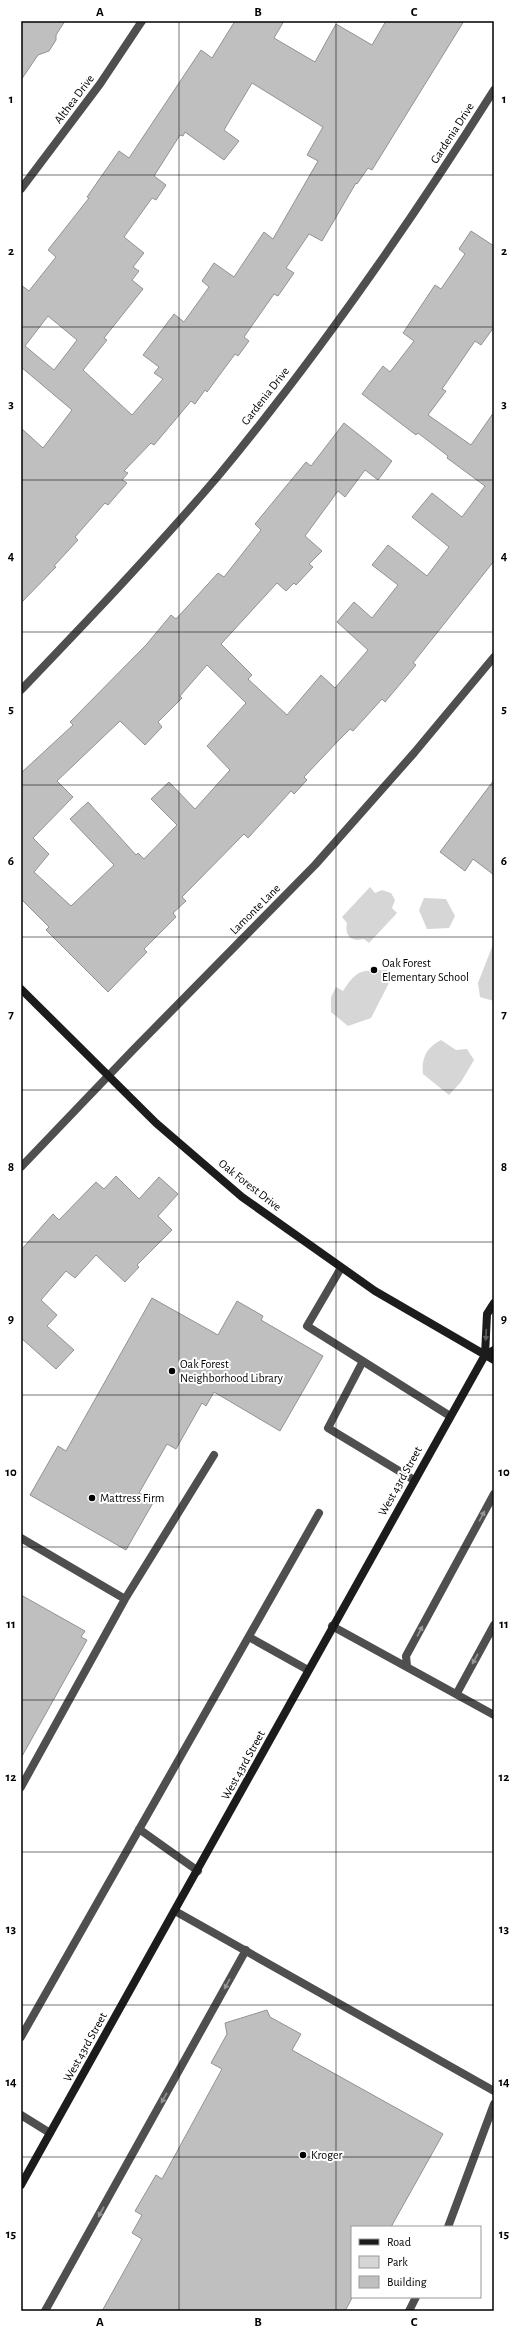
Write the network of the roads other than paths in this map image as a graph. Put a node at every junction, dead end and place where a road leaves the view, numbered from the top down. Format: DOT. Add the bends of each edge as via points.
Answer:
graph roads {
  1 [pos="142,21"];
  2 [pos="494,90"];
  3 [pos="21,189"];
  4 [pos="494,656"];
  5 [pos="21,690"];
  6 [pos="21,989"];
  7 [pos="110,1076"];
  8 [pos="21,1167"];
  9 [pos="341,1268"];
  10 [pos="494,1303"];
  11 [pos="494,1350"];
  12 [pos="485,1355"];
  13 [pos="494,1360"];
  14 [pos="363,1361"];
  15 [pos="450,1416"];
  16 [pos="214,1455"];
  17 [pos="414,1480"];
  18 [pos="494,1494"];
  19 [pos="319,1513"];
  20 [pos="21,1538"];
  21 [pos="124,1599"];
  22 [pos="494,1625"];
  23 [pos="332,1626"];
  24 [pos="249,1637"];
  25 [pos="407,1666"];
  26 [pos="308,1670"];
  27 [pos="457,1693"];
  28 [pos="494,1715"];
  29 [pos="21,1787"];
  30 [pos="139,1829"];
  31 [pos="198,1871"];
  32 [pos="176,1911"];
  33 [pos="246,1950"];
  34 [pos="21,2037"];
  35 [pos="494,2091"];
  36 [pos="494,2104"];
  37 [pos="21,2115"];
  38 [pos="50,2133"];
  39 [pos="21,2185"];
  40 [pos="448,2226"];
  41 [pos="416,2298"];
  42 [pos="45,2311"];
  43 [pos="409,2311"];
  1 -- 3 [label="street, Althea Drive" via="100,84"];
  2 -- 5 [label="street, Gardenia Drive" via="397,240 283,394 219,475 121,585"];
  4 -- 7 [label="street, Lamonte Lane" via="414,753 315,866"];
  6 -- 7 [label="main road, Oak Forest Drive"];
  7 -- 8 [label="street, Lamonte Lane"];
  7 -- 9 [label="main road, Oak Forest Drive" via="156,1123 242,1197"];
  9 -- 12 [label="main road, Oak Forest Drive" via="375,1291"];
  9 -- 14 [label="street" via="308,1326"];
  10 -- 12 [label="main road, West 43rd Street, one-way" via="487,1314"];
  11 -- 12 [label="main road"];
  12 -- 13 [label="main road, Oak Forest Drive"];
  12 -- 15 [label="main road, West 43rd Street"];
  14 -- 15 [label="street"];
  14 -- 17 [label="street" via="328,1428"];
  15 -- 17 [label="main road, West 43rd Street"];
  16 -- 21 [label="street"];
  17 -- 23 [label="main road, West 43rd Street"];
  25 -- 18 [label="street, one-way" via="406,1656"];
  19 -- 24 [label="street"];
  20 -- 21 [label="street"];
  21 -- 29 [label="street"];
  22 -- 27 [label="street, one-way"];
  23 -- 25 [label="street"];
  23 -- 26 [label="main road, West 43rd Street"];
  24 -- 26 [label="street"];
  24 -- 30 [label="street"];
  25 -- 27 [label="street"];
  26 -- 31 [label="main road, West 43rd Street"];
  27 -- 28 [label="street"];
  30 -- 31 [label="street"];
  30 -- 34 [label="street"];
  31 -- 32 [label="main road, West 43rd Street"];
  32 -- 33 [label="street"];
  32 -- 38 [label="main road, West 43rd Street"];
  33 -- 35 [label="street"];
  33 -- 42 [label="street, one-way"];
  36 -- 40 [label="street"];
  37 -- 38 [label="street"];
  38 -- 39 [label="main road, West 43rd Street"];
  41 -- 43 [label="street"];
}
